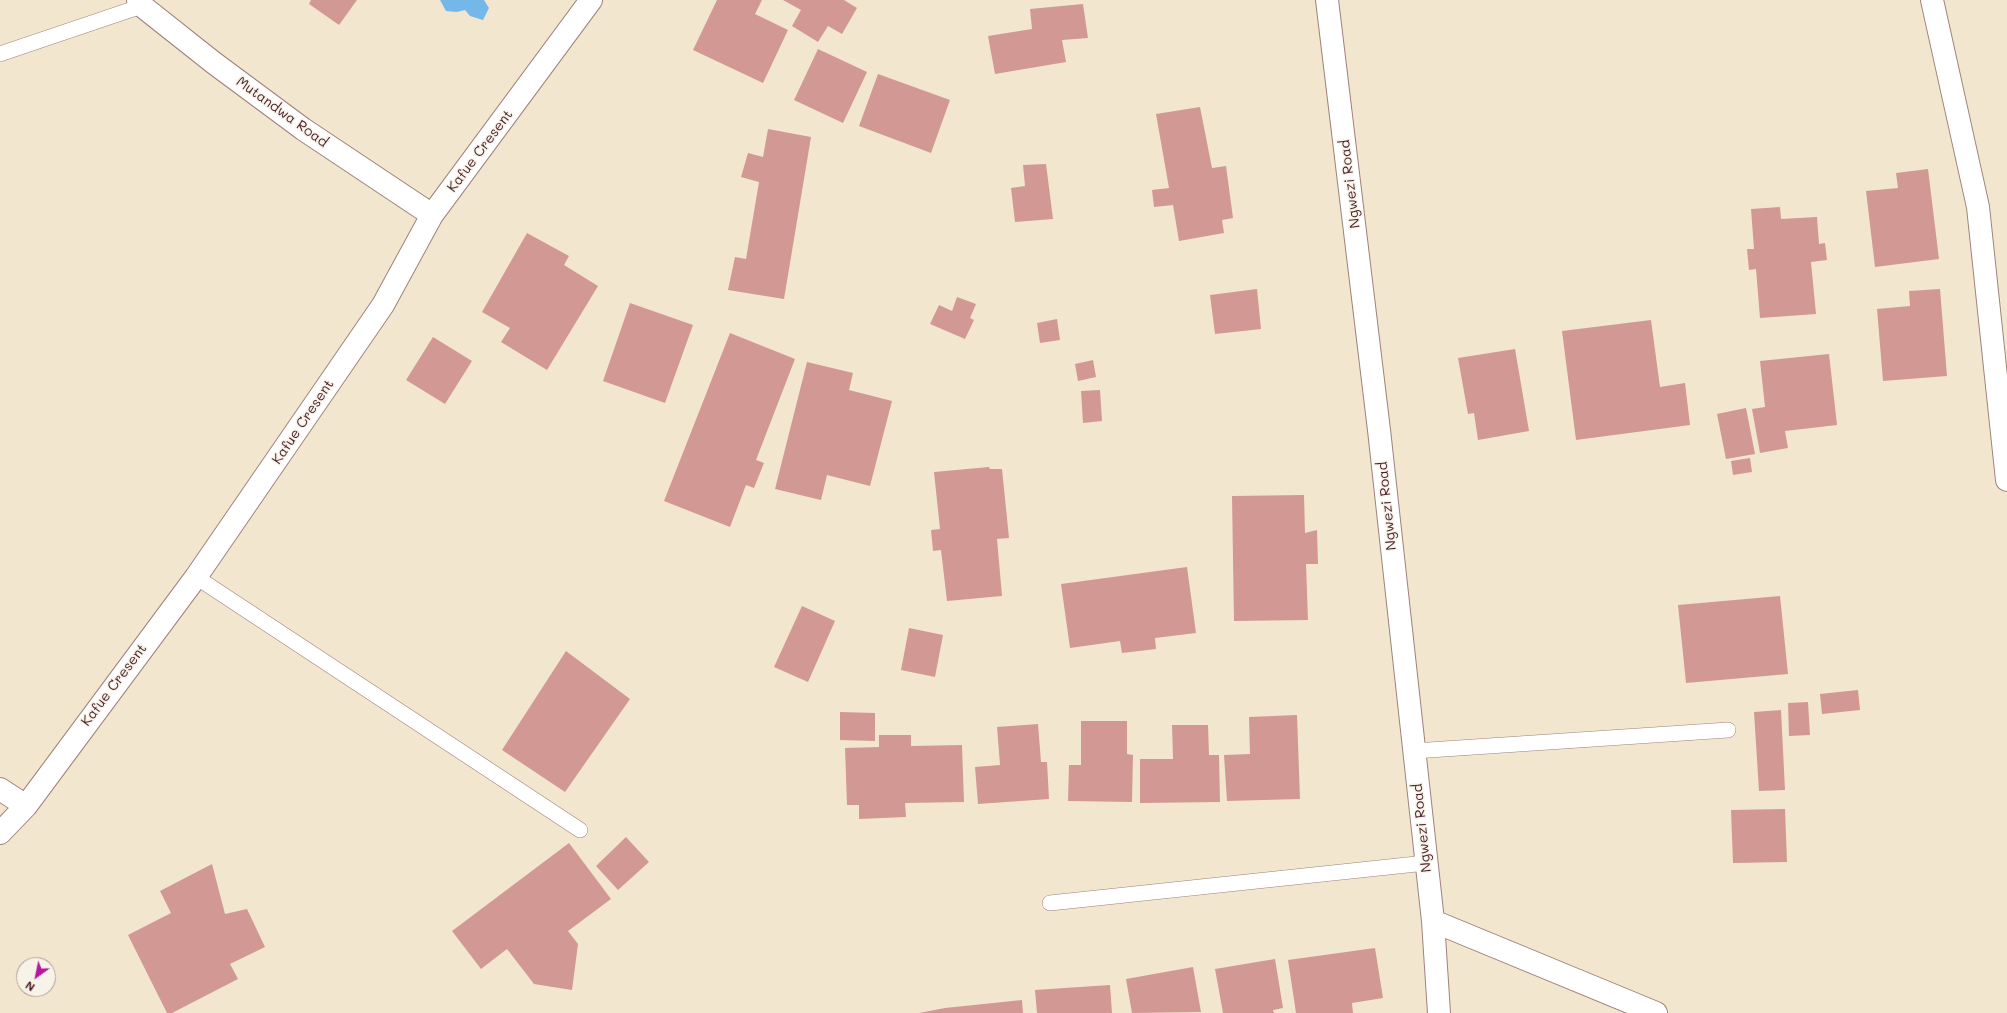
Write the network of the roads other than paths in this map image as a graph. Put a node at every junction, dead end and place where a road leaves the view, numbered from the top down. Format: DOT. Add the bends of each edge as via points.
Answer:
graph roads {
  1 [pos="591,0"];
  2 [pos="1327,0"];
  3 [pos="1932,0"];
  4 [pos="140,3"];
  5 [pos="0,54"];
  6 [pos="432,215"];
  7 [pos="2007,480"];
  8 [pos="196,577"];
  9 [pos="1728,730"];
  10 [pos="1414,751"];
  11 [pos="0,789"];
  12 [pos="26,806"];
  13 [pos="580,830"];
  14 [pos="0,833"];
  15 [pos="1426,863"];
  16 [pos="1050,903"];
  17 [pos="1433,921"];
  18 [pos="1439,1013"];
  19 [pos="1656,1013"];
  1 -- 6 [label="street, Kafue Cresent"];
  2 -- 10 [label="street, Ngwezi Road" via="1379,430"];
  3 -- 7 [label="street" via="1978,207"];
  4 -- 5 [label="lane"];
  4 -- 6 [label="street, Mutandwa Road" via="214,63 304,129"];
  6 -- 8 [label="street, Kafue Cresent" via="383,305"];
  8 -- 12 [label="street, Kafue Cresent"];
  8 -- 13 [label="lane"];
  9 -- 10 [label="lane"];
  10 -- 15 [label="street, Ngwezi Road"];
  11 -- 12 [label="street"];
  12 -- 14 [label="street, Kafue Cresent"];
  15 -- 16 [label="lane"];
  15 -- 17 [label="street, Ngwezi Road"];
  17 -- 18 [label="street, Ngwezi Road"];
  17 -- 19 [label="street"];
}
